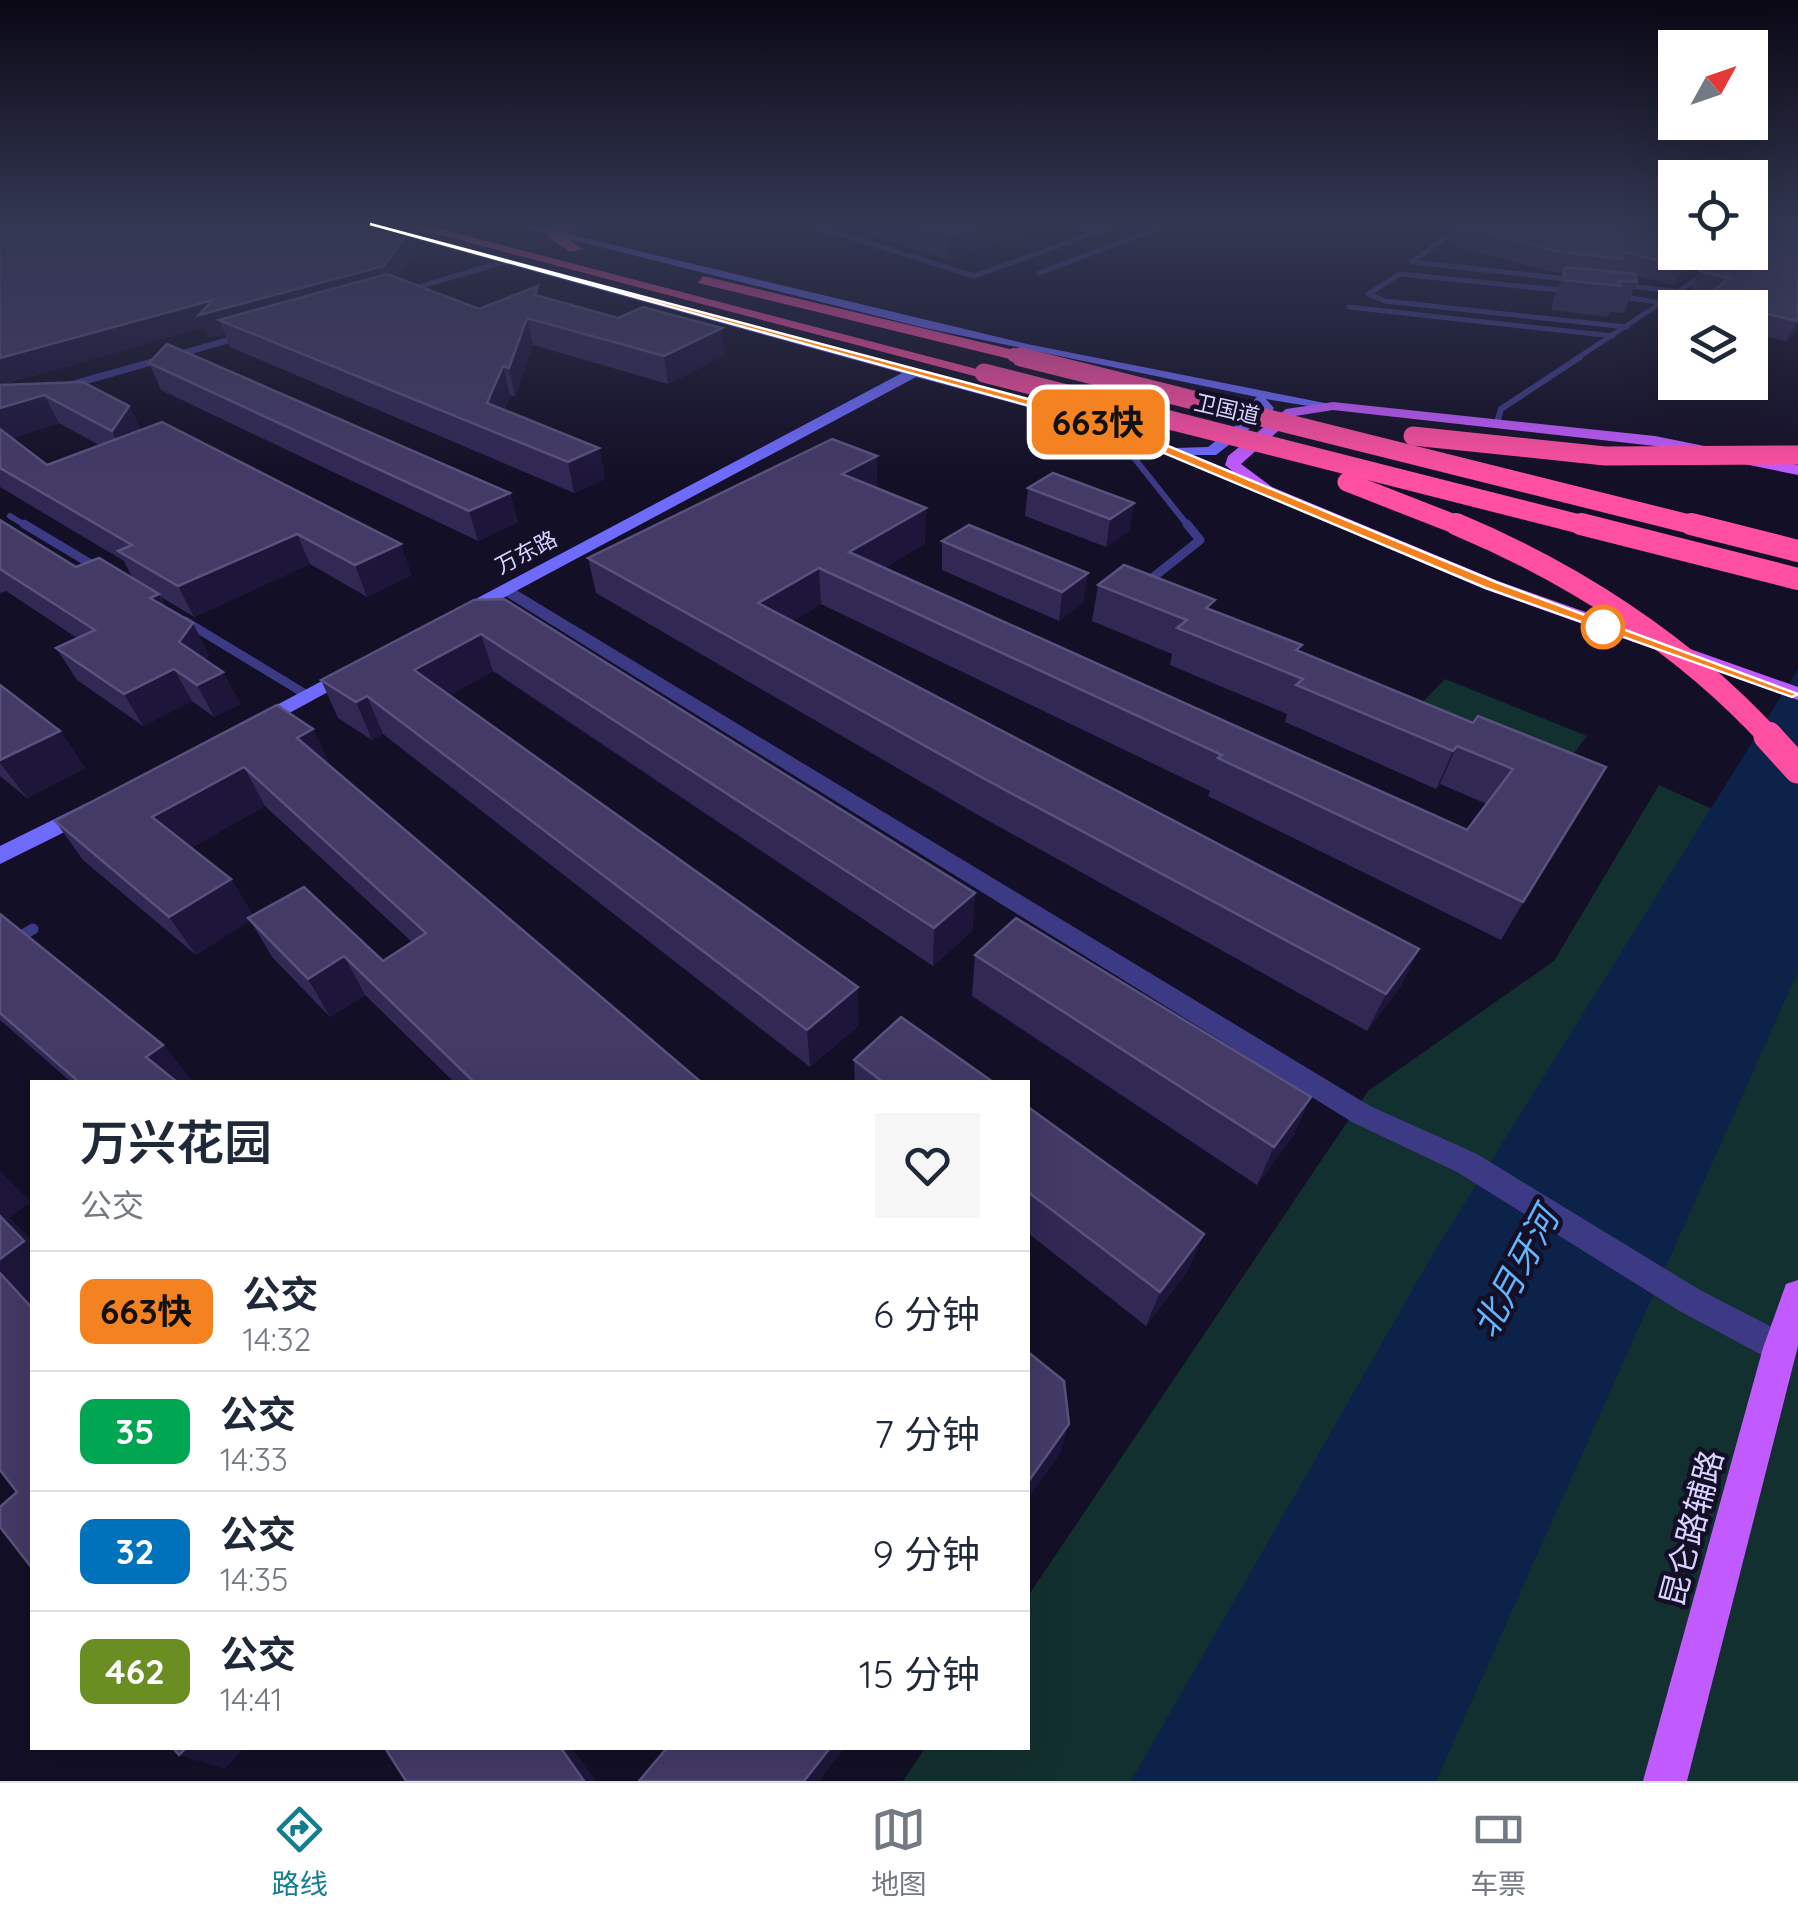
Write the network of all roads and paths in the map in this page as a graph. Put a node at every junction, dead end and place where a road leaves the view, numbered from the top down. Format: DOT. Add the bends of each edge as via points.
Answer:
graph roads {
  1 [pos="682,309"];
  2 [pos="723,309"];
  3 [pos="823,309"];
  4 [pos="866,309"];
  5 [pos="1368,309"];
  6 [pos="1467,309"];
  7 [pos="1654,309"];
  8 [pos="281,325"];
  9 [pos="1627,327"];
  10 [pos="1613,336"];
  11 [pos="914,372"];
  12 [pos="1125,383"];
  13 [pos="1242,392"];
  14 [pos="0,405"];
  15 [pos="1332,406"];
  16 [pos="1157,418"];
  17 [pos="1497,423"];
  18 [pos="1158,443"];
  19 [pos="1798,455"];
  20 [pos="1798,470"];
  21 [pos="1266,490"];
  22 [pos="10,516"];
  23 [pos="1798,551"];
  24 [pos="114,577"];
  25 [pos="1798,579"];
  26 [pos="508,590"];
  27 [pos="1135,592"];
  28 [pos="178,617"];
  29 [pos="441,625"];
  30 [pos="374,660"];
  31 [pos="1798,694"];
  32 [pos="307,695"];
  33 [pos="238,731"];
  34 [pos="1798,770"];
  35 [pos="102,803"];
  36 [pos="0,856"];
  37 [pos="33,929"];
  38 [pos="0,948"];
  39 [pos="1792,1319"];
  40 [pos="1665,1781"];
  1 -- 11 [label="main road"];
  2 -- 16 [label="highway, 卫国道, bridge"];
  3 -- 12 [label="highway, 卫国道, bridge"];
  4 -- 13 [label="main road"];
  5 -- 10 [label="lane"];
  6 -- 9 [label="lane"];
  7 -- 9 [label="lane"];
  8 -- 14 [label="street"];
  9 -- 10 [label="lane"];
  10 -- 17 [label="lane" via="1501,408"];
  11 -- 18 [label="main road"];
  11 -- 26 [label="main road, 万东路"];
  12 -- 19 [label="highway, bridge" via="1490,449 1662,460"];
  12 -- 23 [label="highway, 卫国道, bridge"];
  13 -- 15 [label="main road"];
  13 -- 18 [label="main road" via="1267,408 1211,452"];
  15 -- 17 [label="main road"];
  15 -- 21 [label="main road" via="1291,412 1234,459 1240,472"];
  16 -- 25 [label="highway, 卫国道, bridge"];
  16 -- 34 [label="highway, bridge" via="1412,505 1548,568 1620,610 1706,676"];
  17 -- 20 [label="main road" via="1686,446"];
  18 -- 21 [label="main road"];
  18 -- 27 [label="lane" via="1135,459 1200,540"];
  21 -- 31 [label="main road" via="1491,585"];
  22 -- 24 [label="lane"];
  26 -- 29 [label="main road, 万东路"];
  26 -- 39 [label="street" via="1361,1114 1468,1163 1689,1300"];
  28 -- 32 [label="lane"];
  30 -- 32 [label="main road"];
  32 -- 33 [label="main road"];
  35 -- 36 [label="main road"];
  37 -- 38 [label="lane"];
  39 -- 40 [label="main road, 昆仑路辅路"];
}
